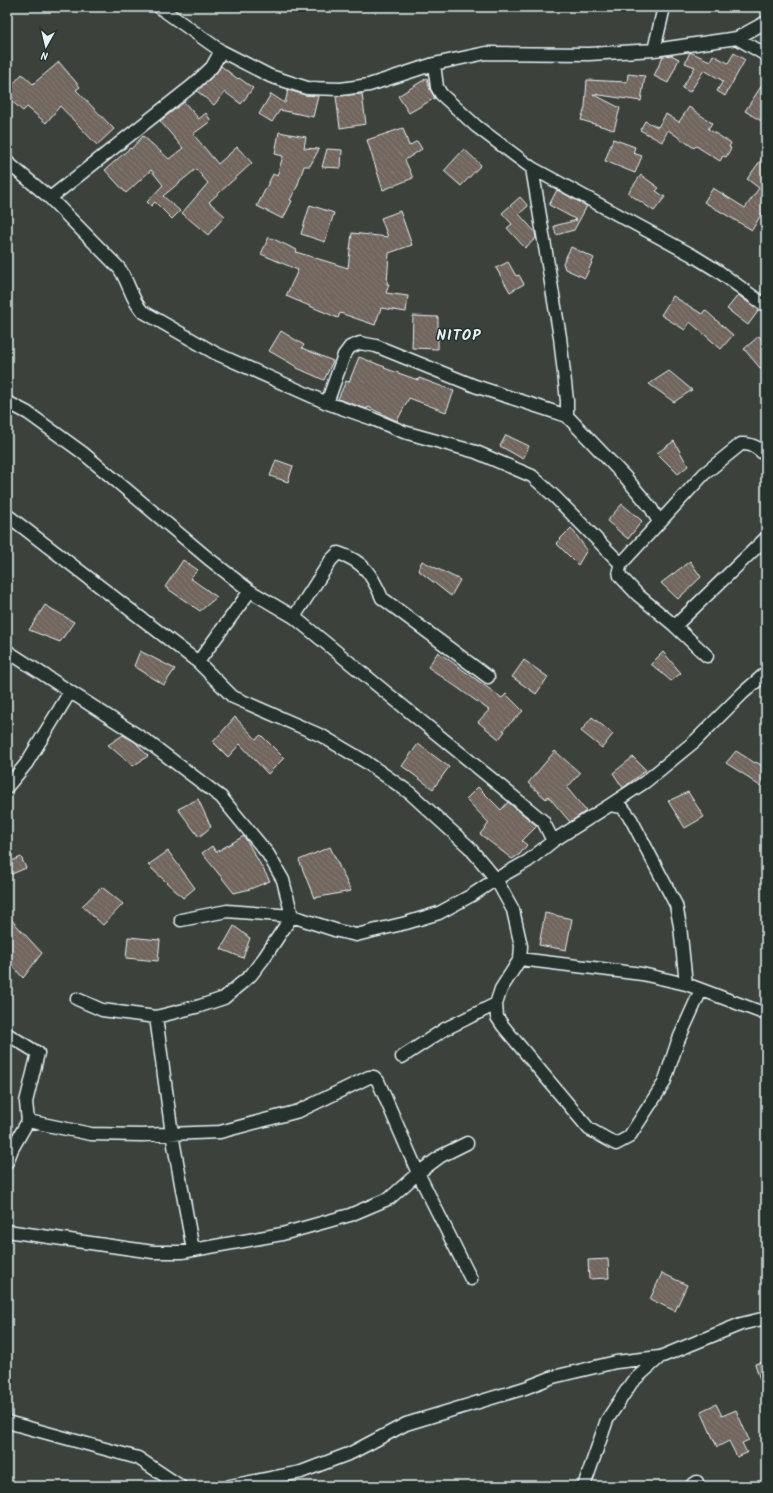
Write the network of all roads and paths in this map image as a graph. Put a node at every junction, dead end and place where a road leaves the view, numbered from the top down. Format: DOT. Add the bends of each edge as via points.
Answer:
graph roads {
  1 [pos="159,7"];
  2 [pos="664,7"];
  3 [pos="766,22"];
  4 [pos="737,38"];
  5 [pos="654,50"];
  6 [pos="221,51"];
  7 [pos="766,55"];
  8 [pos="434,64"];
  9 [pos="7,162"];
  10 [pos="532,168"];
  11 [pos="50,198"];
  12 [pos="766,306"];
  13 [pos="7,402"];
  14 [pos="327,403"];
  15 [pos="567,416"];
  16 [pos="766,456"];
  17 [pos="7,515"];
  18 [pos="659,522"];
  19 [pos="766,538"];
  20 [pos="621,564"];
  21 [pos="250,591"];
  22 [pos="294,618"];
  23 [pos="675,626"];
  24 [pos="7,651"];
  25 [pos="707,656"];
  26 [pos="198,662"];
  27 [pos="766,674"];
  28 [pos="488,677"];
  29 [pos="70,692"];
  30 [pos="7,787"];
  31 [pos="610,805"];
  32 [pos="554,841"];
  33 [pos="496,879"];
  34 [pos="292,916"];
  35 [pos="181,920"];
  36 [pos="520,959"];
  37 [pos="686,984"];
  38 [pos="701,990"];
  39 [pos="77,999"];
  40 [pos="496,1004"];
  41 [pos="766,1014"];
  42 [pos="156,1017"];
  43 [pos="7,1034"];
  44 [pos="402,1057"];
  45 [pos="28,1121"];
  46 [pos="172,1134"];
  47 [pos="467,1143"];
  48 [pos="7,1162"];
  49 [pos="418,1172"];
  50 [pos="7,1231"];
  51 [pos="193,1250"];
  52 [pos="471,1279"];
  53 [pos="766,1318"];
  54 [pos="660,1357"];
  55 [pos="7,1422"];
  56 [pos="180,1486"];
  57 [pos="230,1486"];
  58 [pos="584,1486"];
  1 -- 6 [label="street"];
  2 -- 5 [label="street"];
  3 -- 4 [label="street"];
  4 -- 5 [label="street"];
  4 -- 7 [label="street"];
  5 -- 8 [label="street" via="589,54 486,53"];
  6 -- 8 [label="street" via="270,76 307,88 341,89 369,84"];
  6 -- 11 [label="street" via="212,67 192,86"];
  8 -- 10 [label="street" via="436,87 441,94 476,126"];
  9 -- 11 [label="street"];
  10 -- 12 [label="street" via="692,255"];
  10 -- 15 [label="street" via="560,338"];
  11 -- 14 [label="street" via="119,268 142,311 215,353"];
  13 -- 21 [label="street" via="28,413 82,454"];
  14 -- 15 [label="street" via="344,355 350,347 360,343 376,346 475,386"];
  14 -- 20 [label="street" via="404,432 476,452 532,476"];
  15 -- 18 [label="street" via="626,478"];
  16 -- 18 [label="street" via="755,446 741,444 704,474"];
  17 -- 26 [label="street"];
  18 -- 20 [label="street"];
  19 -- 23 [label="street"];
  20 -- 23 [label="street" via="620,576"];
  21 -- 22 [label="street"];
  21 -- 26 [label="street"];
  22 -- 28 [label="street" via="331,560 338,553 345,555 367,569 382,598"];
  22 -- 32 [label="street" via="543,821"];
  23 -- 25 [label="street"];
  24 -- 29 [label="street"];
  26 -- 33 [label="street" via="233,697 322,736 366,762 410,793 469,846"];
  27 -- 31 [label="street" via="695,741 645,782"];
  29 -- 30 [label="street" via="26,764"];
  29 -- 34 [label="street" via="148,742 221,797 268,854 283,880"];
  31 -- 32 [label="street"];
  31 -- 37 [label="street" via="622,807 630,819 676,905"];
  32 -- 33 [label="street" via="528,861"];
  33 -- 34 [label="street" via="439,913 356,935"];
  33 -- 36 [label="street" via="513,910 521,946"];
  34 -- 35 [label="street" via="227,911"];
  34 -- 42 [label="street" via="255,969 224,998"];
  36 -- 37 [label="street" via="642,974"];
  36 -- 40 [label="street" via="501,989"];
  37 -- 38 [label="street"];
  38 -- 40 [label="street" via="678,1041 664,1083 629,1137 616,1144 589,1129 503,1026 497,1017"];
  38 -- 41 [label="street"];
  39 -- 42 [label="street" via="102,1010"];
  40 -- 44 [label="street" via="445,1029"];
  42 -- 46 [label="street"];
  43 -- 45 [label="street" via="38,1053 26,1102"];
  45 -- 46 [label="street" via="90,1134"];
  45 -- 48 [label="street"];
  46 -- 49 [label="street" via="220,1132 299,1111 369,1076 378,1081"];
  46 -- 51 [label="street"];
  47 -- 49 [label="street" via="441,1156"];
  49 -- 51 [label="street" via="390,1198 350,1215 282,1234"];
  49 -- 52 [label="street"];
  50 -- 51 [label="street" via="152,1252"];
  53 -- 54 [label="street" via="741,1324"];
  54 -- 57 [label="street" via="616,1362 553,1377 406,1424 351,1453 301,1472"];
  54 -- 58 [label="street" via="632,1382 607,1420"];
  55 -- 56 [label="street" via="138,1458"];
}
